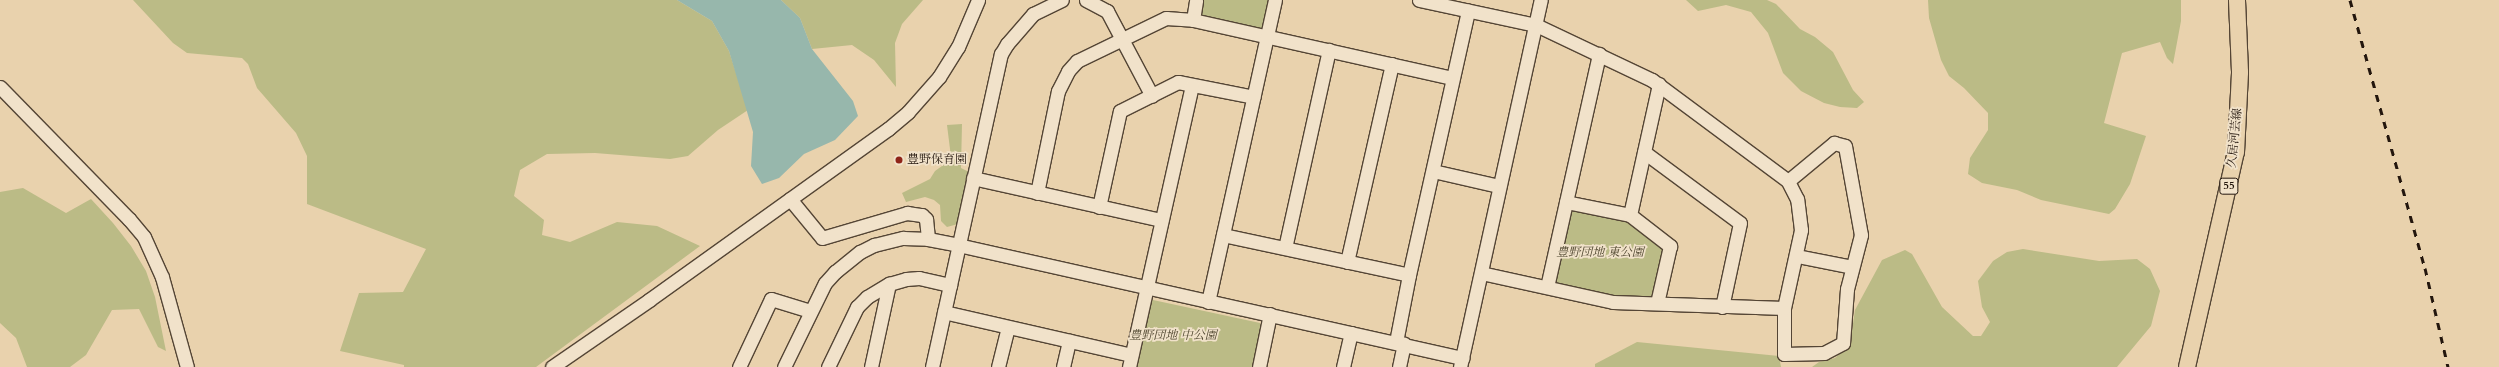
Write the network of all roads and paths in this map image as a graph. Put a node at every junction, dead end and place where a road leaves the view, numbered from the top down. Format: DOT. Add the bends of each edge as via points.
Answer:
graph roads {
  1 [pos="978,0"];
  2 [pos="1062,0"];
  3 [pos="1086,0"];
  4 [pos="1196,0"];
  5 [pos="1275,0"];
  6 [pos="1419,0"];
  7 [pos="1541,0"];
  8 [pos="2237,0"];
  9 [pos="1468,10"];
  10 [pos="1193,20"];
  11 [pos="1536,25"];
  12 [pos="1267,37"];
  13 [pos="1122,39"];
  14 [pos="1329,50"];
  15 [pos="1599,54"];
  16 [pos="1392,64"];
  17 [pos="1452,78"];
  18 [pos="1660,84"];
  19 [pos="1192,86"];
  20 [pos="0,87"];
  21 [pos="1152,96"];
  22 [pos="1254,97"];
  23 [pos="1644,152"];
  24 [pos="1433,171"];
  25 [pos="973,178"];
  26 [pos="1788,181"];
  27 [pos="1499,186"];
  28 [pos="1037,192"];
  29 [pos="790,199"];
  30 [pos="1566,202"];
  31 [pos="1099,207"];
  32 [pos="1630,215"];
  33 [pos="1161,220"];
  34 [pos="1223,234"];
  35 [pos="928,239"];
  36 [pos="958,245"];
  37 [pos="1285,248"];
  38 [pos="1797,256"];
  39 [pos="1347,262"];
  40 [pos="1852,267"];
  41 [pos="1481,273"];
  42 [pos="1409,275"];
  43 [pos="889,284"];
  44 [pos="950,285"];
  45 [pos="1548,287"];
  46 [pos="1146,288"];
  47 [pos="1208,302"];
  48 [pos="1657,303"];
  49 [pos="1722,307"];
  50 [pos="1784,308"];
  51 [pos="810,311"];
  52 [pos="944,312"];
  53 [pos="1270,314"];
  54 [pos="1008,326"];
  55 [pos="1351,333"];
  56 [pos="1070,341"];
  57 [pos="1400,343"];
  58 [pos="1130,361"];
  59 [pos="1461,362"];
  60 [pos="186,367"];
  61 [pos="552,367"];
  62 [pos="739,367"];
  63 [pos="784,367"];
  64 [pos="828,367"];
  65 [pos="871,367"];
  66 [pos="932,367"];
  67 [pos="998,367"];
  68 [pos="1063,367"];
  69 [pos="1258,367"];
  70 [pos="1343,367"];
  71 [pos="1399,367"];
  72 [pos="2187,367"];
  1 -- 29 [label="street" via="958,47 918,101 888,129"];
  2 -- 25 [label="street" via="1033,14 1001,54"];
  3 -- 13 [label="street" via="1107,11"];
  4 -- 10 [label="street"];
  5 -- 12 [label="street"];
  6 -- 9 [label="street"];
  7 -- 11 [label="street"];
  8 -- 72 [label="main road, 久居河芸線 / 55" via="2240,72 2236,152"];
  9 -- 11 [label="street"];
  9 -- 17 [label="street"];
  10 -- 12 [label="street"];
  10 -- 13 [label="street" via="1166,18"];
  11 -- 15 [label="street"];
  11 -- 27 [label="street"];
  12 -- 14 [label="street"];
  12 -- 22 [label="street"];
  13 -- 21 [label="street"];
  13 -- 28 [label="street" via="1077,61 1062,81"];
  14 -- 16 [label="street"];
  14 -- 37 [label="street"];
  15 -- 18 [label="street"];
  15 -- 30 [label="street"];
  16 -- 17 [label="street"];
  16 -- 39 [label="street"];
  17 -- 24 [label="street"];
  18 -- 23 [label="street"];
  18 -- 26 [label="street"];
  19 -- 21 [label="street" via="1178,82"];
  19 -- 22 [label="street"];
  19 -- 33 [label="street"];
  20 -- 60 [label="street" via="144,237 162,277"];
  21 -- 31 [label="street" via="1120,111"];
  22 -- 34 [label="street"];
  23 -- 32 [label="street"];
  23 -- 49 [label="street" via="1740,223"];
  24 -- 27 [label="street"];
  24 -- 42 [label="street"];
  25 -- 28 [label="street"];
  25 -- 36 [label="street"];
  26 -- 38 [label="street" via="1797,199 1801,217"];
  26 -- 40 [label="street" via="1834,143 1844,146 1861,235"];
  27 -- 41 [label="street"];
  28 -- 31 [label="street"];
  29 -- 35 [label="street" via="822,238 907,213 922,215 926,219"];
  29 -- 61 [label="street"];
  30 -- 32 [label="street"];
  30 -- 45 [label="street"];
  31 -- 33 [label="street"];
  32 -- 48 [label="street" via="1670,246"];
  33 -- 46 [label="street"];
  34 -- 37 [label="street"];
  34 -- 47 [label="street"];
  35 -- 36 [label="street"];
  35 -- 51 [label="street" via="903,238 874,245 860,252 825,283"];
  36 -- 44 [label="street"];
  36 -- 46 [label="street"];
  37 -- 39 [label="street"];
  38 -- 40 [label="street"];
  38 -- 50 [label="street"];
  39 -- 42 [label="street"];
  40 -- 50 [label="street" via="1847,289 1843,343 1824,353 1784,354"];
  41 -- 45 [label="street"];
  41 -- 59 [label="street"];
  42 -- 57 [label="street"];
  43 -- 44 [label="street" via="919,278"];
  43 -- 64 [label="street" via="867,297 857,308"];
  43 -- 65 [label="street"];
  44 -- 52 [label="street"];
  45 -- 48 [label="street" via="1613,302"];
  46 -- 47 [label="street"];
  46 -- 58 [label="street"];
  47 -- 53 [label="street"];
  48 -- 49 [label="street"];
  49 -- 50 [label="street"];
  51 -- 62 [label="street" via="770,299"];
  51 -- 63 [label="street"];
  52 -- 54 [label="street"];
  52 -- 66 [label="street"];
  53 -- 55 [label="street"];
  53 -- 69 [label="street"];
  54 -- 56 [label="street"];
  54 -- 67 [label="street"];
  55 -- 57 [label="street"];
  55 -- 70 [label="street"];
  56 -- 58 [label="street"];
  56 -- 68 [label="street"];
  57 -- 59 [label="street"];
  57 -- 71 [label="street"];
}
